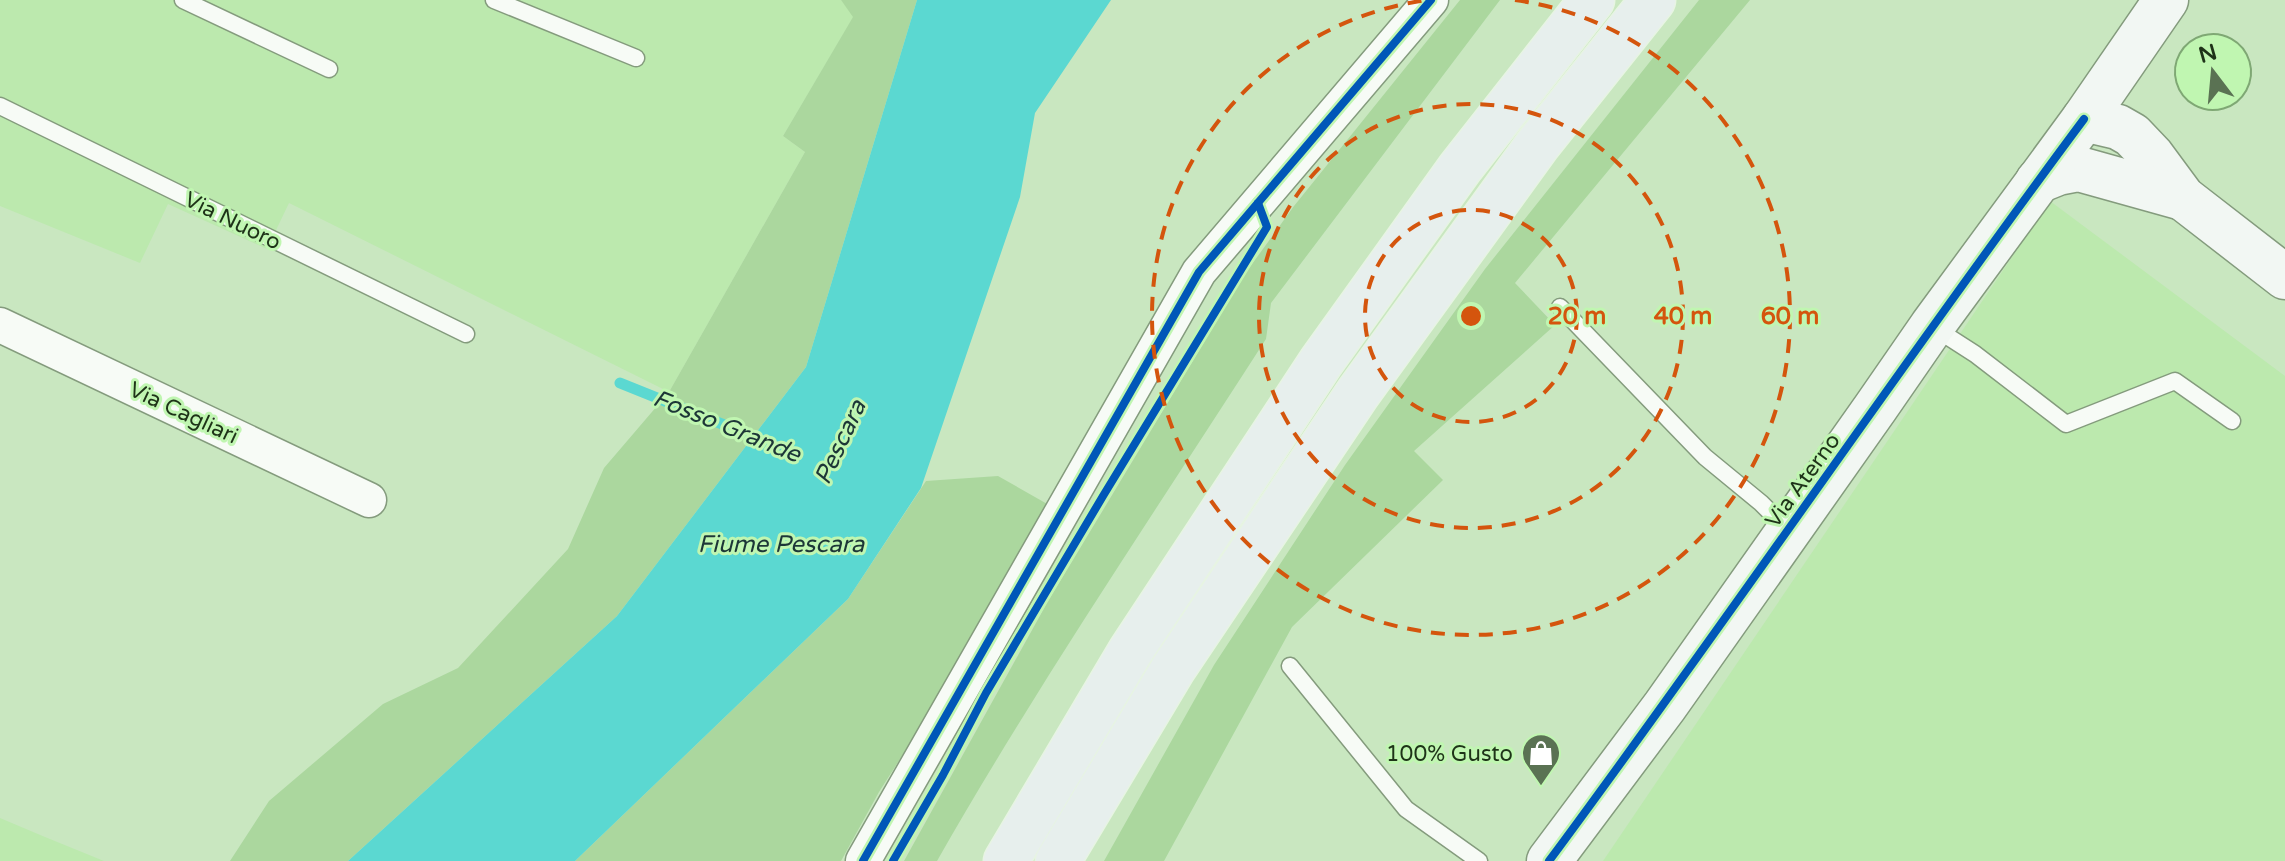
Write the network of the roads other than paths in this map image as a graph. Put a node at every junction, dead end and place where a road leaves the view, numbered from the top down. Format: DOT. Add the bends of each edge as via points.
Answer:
graph roads {
  1 [pos="183,0"];
  2 [pos="494,0"];
  3 [pos="1431,0"];
  4 [pos="1653,0"];
  5 [pos="1587,3"];
  6 [pos="2161,4"];
  7 [pos="636,58"];
  8 [pos="2126,59"];
  9 [pos="329,69"];
  10 [pos="0,106"];
  11 [pos="2084,119"];
  12 [pos="2038,181"];
  13 [pos="2163,181"];
  14 [pos="2285,277"];
  15 [pos="1560,307"];
  16 [pos="0,325"];
  17 [pos="1932,326"];
  18 [pos="466,334"];
  19 [pos="2232,421"];
  20 [pos="369,500"];
  21 [pos="1788,530"];
  22 [pos="1290,666"];
  23 [pos="863,861"];
  24 [pos="1006,861"];
  25 [pos="1058,861"];
  26 [pos="1479,861"];
  27 [pos="1549,861"];
  1 -- 9 [label="lane"];
  2 -- 7 [label="lane"];
  3 -- 23 [label="street" via="1199,272"];
  4 -- 25 [label="highway" via="1539,143 1358,393 1173,669"];
  5 -- 24 [label="highway" via="1321,362 1130,652"];
  6 -- 8 [label="street, Via Aterno"];
  8 -- 11 [label="street, Via Aterno"];
  8 -- 13 [label="street"];
  10 -- 18 [label="lane, Via Nuoro"];
  11 -- 12 [label="street, Via Aterno"];
  11 -- 13 [label="street" via="2097,157"];
  12 -- 13 [label="street" via="2079,169"];
  12 -- 17 [label="street, Via Aterno"];
  13 -- 14 [label="street"];
  15 -- 21 [label="lane" via="1705,457"];
  16 -- 20 [label="street, Via Cagliari"];
  17 -- 19 [label="lane" via="2066,424 2175,381"];
  17 -- 21 [label="street, Via Aterno"];
  21 -- 27 [label="street, Via Aterno"];
  22 -- 26 [label="lane" via="1406,809"];
}
